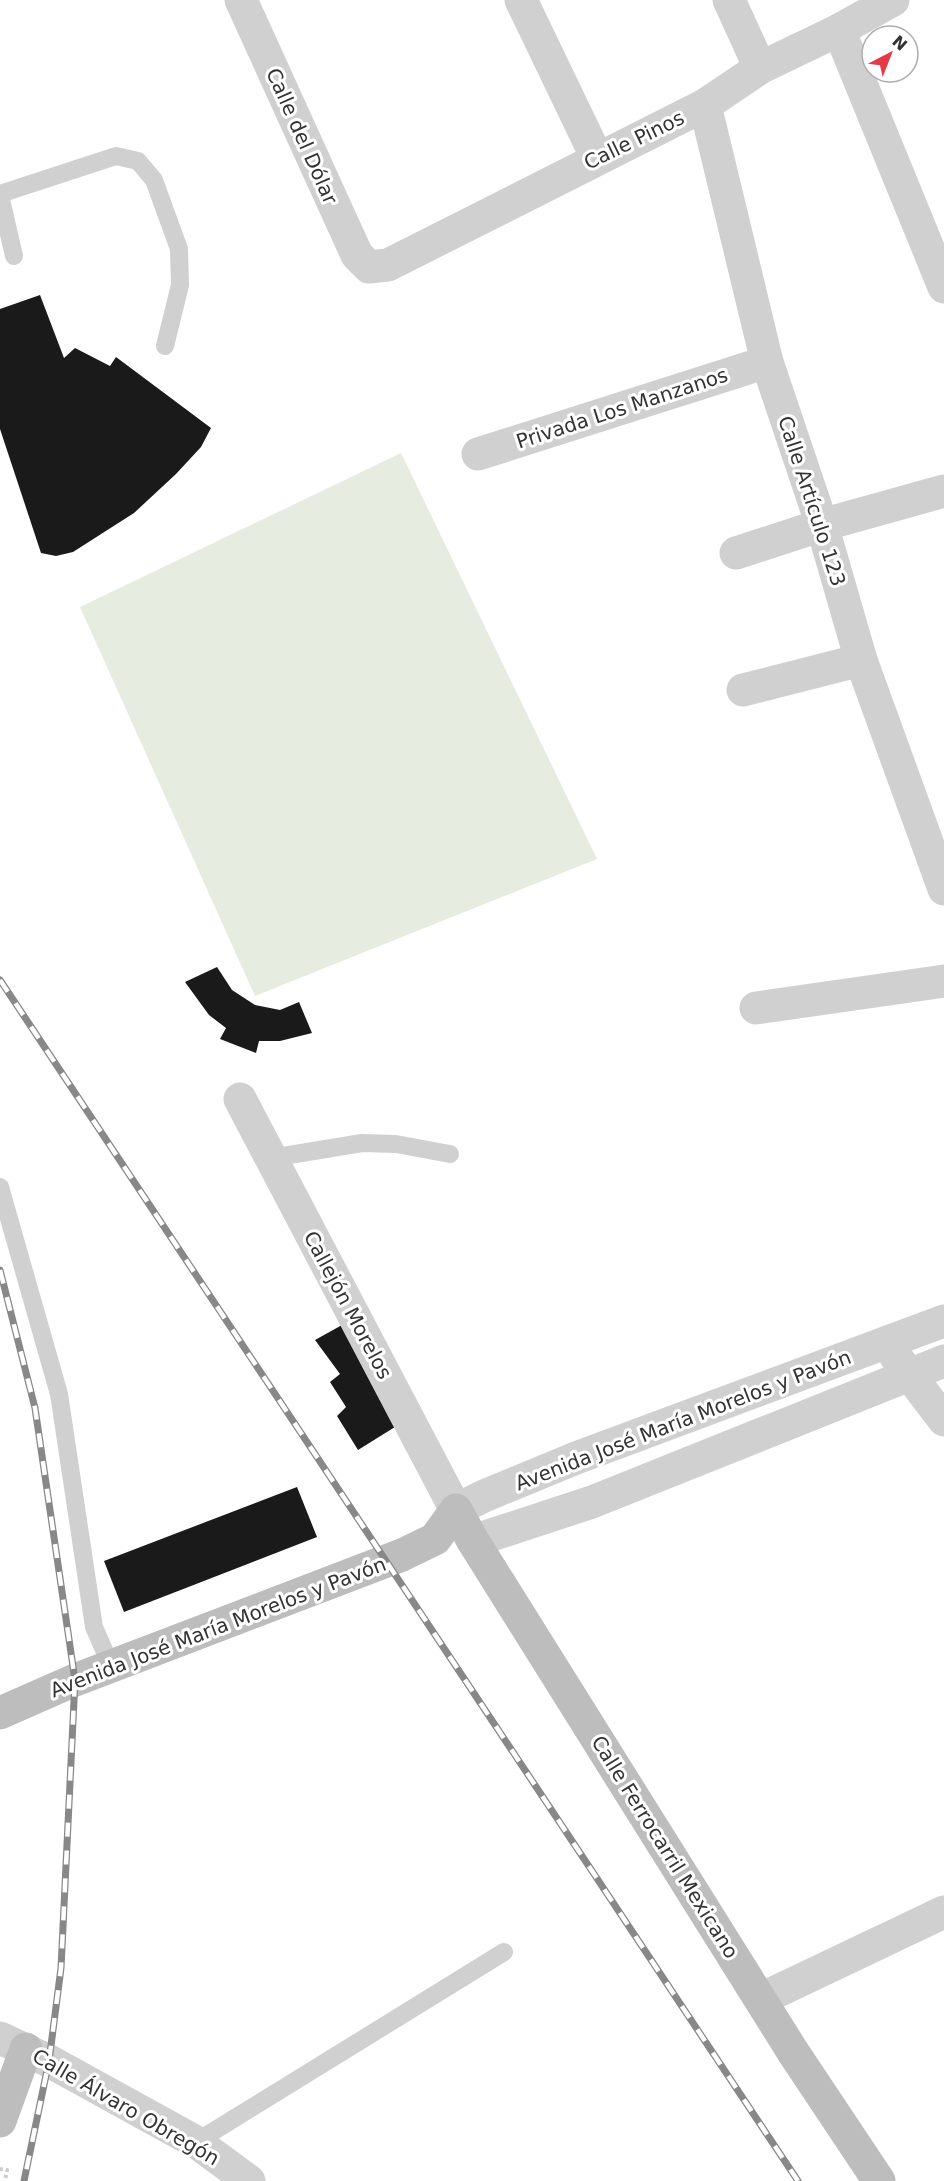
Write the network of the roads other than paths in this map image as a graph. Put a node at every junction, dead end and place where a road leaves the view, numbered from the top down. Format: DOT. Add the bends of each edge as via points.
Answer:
graph roads {
  1 [pos="241,0"];
  2 [pos="521,0"];
  3 [pos="729,0"];
  4 [pos="892,0"];
  5 [pos="839,30"];
  6 [pos="760,68"];
  7 [pos="705,105"];
  8 [pos="597,158"];
  9 [pos="0,195"];
  10 [pos="14,256"];
  11 [pos="369,267"];
  12 [pos="944,287"];
  13 [pos="165,346"];
  14 [pos="767,362"];
  15 [pos="478,454"];
  16 [pos="944,491"];
  17 [pos="822,525"];
  18 [pos="736,553"];
  19 [pos="861,660"];
  20 [pos="743,690"];
  21 [pos="944,889"];
  22 [pos="944,981"];
  23 [pos="756,1008"];
  24 [pos="240,1099"];
  25 [pos="450,1154"];
  26 [pos="271,1158"];
  27 [pos="0,1187"];
  28 [pos="944,1321"];
  29 [pos="886,1342"];
  30 [pos="944,1361"];
  31 [pos="908,1374"];
  32 [pos="944,1420"];
  33 [pos="576,1458"];
  34 [pos="592,1502"];
  35 [pos="456,1510"];
  36 [pos="435,1539"];
  37 [pos="473,1541"];
  38 [pos="111,1666"];
  39 [pos="0,1713"];
  40 [pos="944,1912"];
  41 [pos="504,1952"];
  42 [pos="761,1999"];
  43 [pos="13,2044"];
  44 [pos="0,2121"];
  45 [pos="196,2142"];
  46 [pos="249,2181"];
  47 [pos="879,2181"];
  1 -- 11 [label="street, Calle del Dólar" via="357,255"];
  2 -- 8 [label="street"];
  3 -- 6 [label="street"];
  4 -- 5 [label="street, Calle Pinos"];
  5 -- 6 [label="street, Calle Pinos"];
  5 -- 12 [label="street"];
  6 -- 7 [label="street, Calle Pinos"];
  7 -- 8 [label="street, Calle Pinos"];
  7 -- 14 [label="street, Calle Artículo 123"];
  8 -- 11 [label="street, Calle Pinos" via="388,265"];
  9 -- 10 [label="lane"];
  9 -- 13 [label="lane" via="116,156 138,161 154,180 179,249 180,285"];
  14 -- 15 [label="street, Privada Los Manzanos"];
  14 -- 17 [label="street, Calle Artículo 123"];
  16 -- 17 [label="street"];
  17 -- 18 [label="street"];
  17 -- 19 [label="street, Calle Artículo 123"];
  19 -- 20 [label="street"];
  19 -- 21 [label="street, Calle Artículo 123"];
  22 -- 23 [label="street"];
  24 -- 26 [label="street, Callejón Morelos"];
  25 -- 26 [label="lane" via="396,1144 362,1143"];
  26 -- 35 [label="street, Callejón Morelos"];
  27 -- 38 [label="lane" via="60,1394 94,1628"];
  28 -- 29 [label="street, Avenida José María Morelos y Pavón"];
  29 -- 31 [label="street"];
  29 -- 33 [label="street, Avenida José María Morelos y Pavón"];
  30 -- 31 [label="street, Avenida José María Morelos y Pavón"];
  31 -- 32 [label="street"];
  31 -- 34 [label="street, Avenida José María Morelos y Pavón"];
  33 -- 34 [label="street"];
  33 -- 35 [label="street, Avenida José María Morelos y Pavón"];
  34 -- 37 [label="street, Avenida José María Morelos y Pavón"];
  35 -- 36 [label="main road, Avenida José María Morelos y Pavón"];
  35 -- 37 [label="main road, Calle Ferrocarril Mexicano"];
  36 -- 37 [label="main road, Avenida José María Morelos y Pavón"];
  36 -- 38 [label="main road, Avenida José María Morelos y Pavón"];
  37 -- 42 [label="main road, Calle Ferrocarril Mexicano"];
  38 -- 39 [label="main road, Avenida José María Morelos y Pavón"];
  40 -- 42 [label="street"];
  41 -- 45 [label="lane"];
  42 -- 47 [label="main road, Calle Ferrocarril Mexicano"];
  43 -- 44 [label="main road"];
  43 -- 45 [label="street, Calle Álvaro Obregón"];
  45 -- 46 [label="street, Calle Álvaro Obregón"];
}
